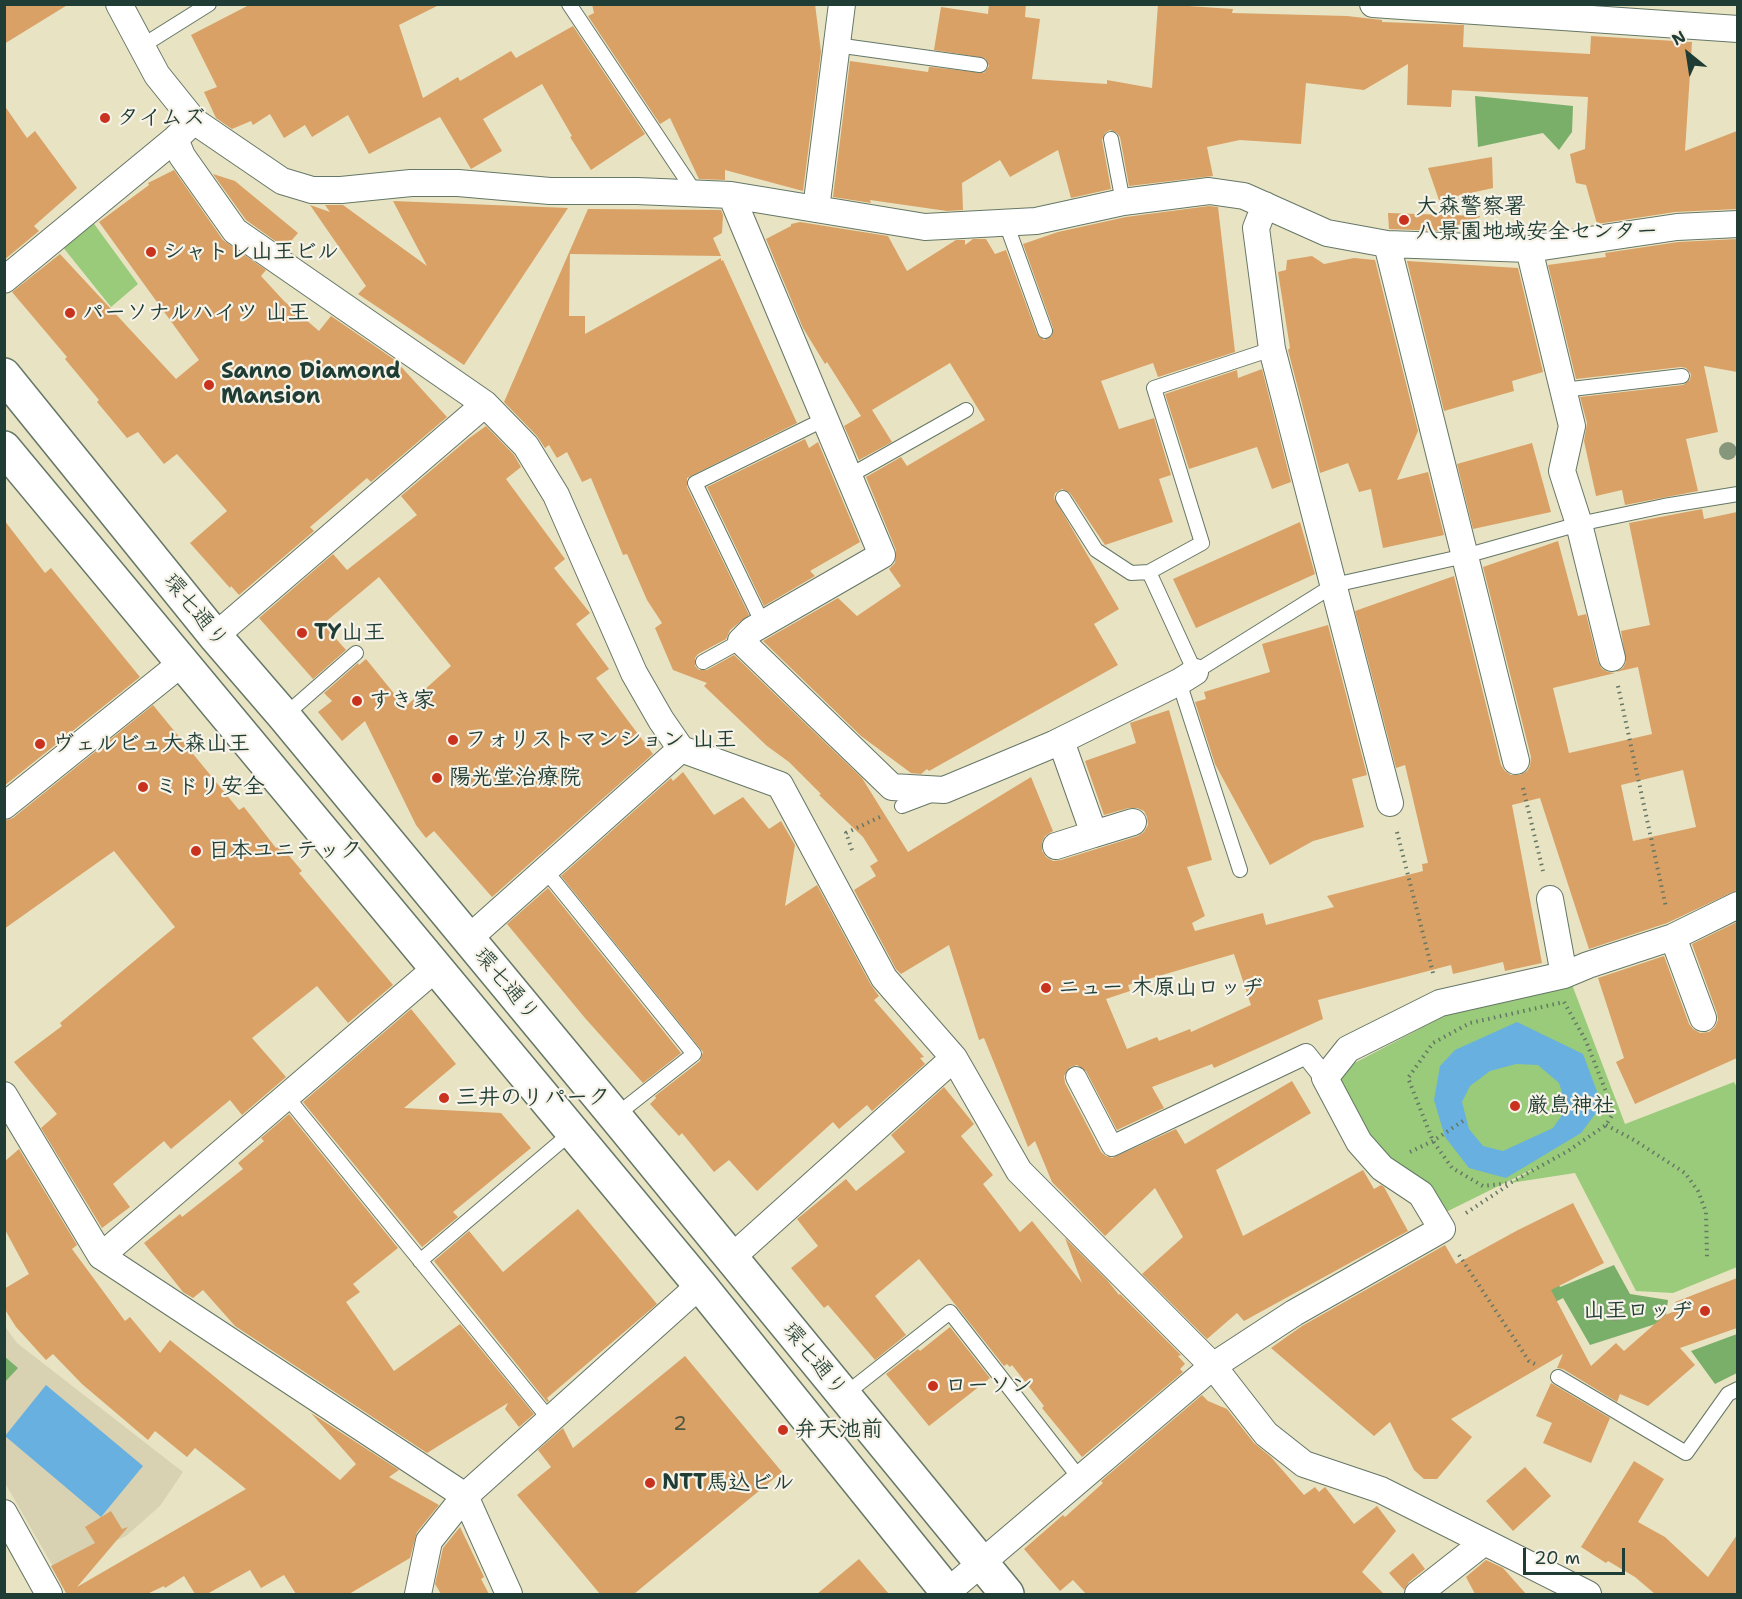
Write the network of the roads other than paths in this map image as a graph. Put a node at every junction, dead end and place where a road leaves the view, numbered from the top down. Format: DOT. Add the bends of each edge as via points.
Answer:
graph roads {
  1 [pos="209,4"];
  2 [pos="569,4"];
  3 [pos="842,4"];
  4 [pos="1373,4"];
  5 [pos="122,15"];
  6 [pos="1735,32"];
  7 [pos="836,45"];
  8 [pos="142,46"];
  9 [pos="980,66"];
  10 [pos="194,120"];
  11 [pos="175,139"];
  12 [pos="1111,139"];
  13 [pos="696,194"];
  14 [pos="731,195"];
  15 [pos="1123,202"];
  16 [pos="1266,205"];
  17 [pos="816,209"];
  18 [pos="1006,223"];
  19 [pos="1737,224"];
  20 [pos="1380,236"];
  21 [pos="1529,249"];
  22 [pos="4,280"];
  23 [pos="1046,331"];
  24 [pos="1272,349"];
  25 [pos="4,375"];
  26 [pos="1682,376"];
  27 [pos="1563,390"];
  28 [pos="485,404"];
  29 [pos="966,410"];
  30 [pos="825,419"];
  31 [pos="4,448"];
  32 [pos="849,476"];
  33 [pos="1737,494"];
  34 [pos="1063,498"];
  35 [pos="1579,524"];
  36 [pos="1465,556"];
  37 [pos="1149,572"];
  38 [pos="1334,585"];
  39 [pos="763,624"];
  40 [pos="215,636"];
  41 [pos="741,641"];
  42 [pos="356,653"];
  43 [pos="1612,658"];
  44 [pos="183,662"];
  45 [pos="703,662"];
  46 [pos="1187,677"];
  47 [pos="284,716"];
  48 [pos="1061,741"];
  49 [pos="681,749"];
  50 [pos="1516,761"];
  51 [pos="944,790"];
  52 [pos="1390,803"];
  53 [pos="4,806"];
  54 [pos="902,806"];
  55 [pos="1133,822"];
  56 [pos="1094,834"];
  57 [pos="1056,846"];
  58 [pos="1240,870"];
  59 [pos="546,871"];
  60 [pos="1550,899"];
  61 [pos="1737,905"];
  62 [pos="1673,937"];
  63 [pos="468,939"];
  64 [pos="436,968"];
  65 [pos="1564,975"];
  66 [pos="1702,1018"];
  67 [pos="954,1058"];
  68 [pos="1076,1077"];
  69 [pos="1326,1078"];
  70 [pos="4,1095"];
  71 [pos="286,1097"];
  72 [pos="615,1116"];
  73 [pos="572,1132"];
  74 [pos="101,1256"];
  75 [pos="731,1258"];
  76 [pos="420,1261"];
  77 [pos="700,1285"];
  78 [pos="1213,1366"];
  79 [pos="1558,1377"];
  80 [pos="1737,1389"];
  81 [pos="843,1396"];
  82 [pos="550,1420"];
  83 [pos="1081,1480"];
  84 [pos="465,1496"];
  85 [pos="4,1513"];
  86 [pos="1483,1543"];
  87 [pos="982,1565"];
  88 [pos="49,1594"];
  89 [pos="418,1594"];
  90 [pos="509,1594"];
  91 [pos="947,1594"];
  92 [pos="1007,1594"];
  93 [pos="1418,1594"];
  94 [pos="1588,1594"];
  1 -- 8 [label="lane"];
  2 -- 13 [label="lane"];
  3 -- 7 [label="street"];
  4 -- 6 [label="street"];
  5 -- 8 [label="street"];
  7 -- 9 [label="lane"];
  7 -- 17 [label="street"];
  8 -- 10 [label="street" via="153,77"];
  10 -- 11 [label="street"];
  10 -- 13 [label="street" via="282,181 312,190 458,183 550,191"];
  11 -- 22 [label="street"];
  11 -- 28 [label="street" via="182,156 235,231"];
  12 -- 15 [label="lane"];
  13 -- 14 [label="street"];
  14 -- 17 [label="street"];
  14 -- 30 [label="street"];
  15 -- 16 [label="street" via="1209,191 1244,196"];
  15 -- 18 [label="street" via="1036,222"];
  16 -- 20 [label="street" via="1327,233"];
  16 -- 24 [label="street" via="1256,228"];
  17 -- 18 [label="street" via="925,227"];
  18 -- 23 [label="lane"];
  19 -- 21 [label="street" via="1677,227"];
  20 -- 21 [label="street"];
  20 -- 36 [label="street"];
  21 -- 27 [label="street"];
  24 -- 37 [label="lane" via="1154,388 1202,543"];
  24 -- 38 [label="street"];
  25 -- 40 [label="main road, 環七通り"];
  26 -- 27 [label="lane"];
  27 -- 35 [label="street" via="1572,426 1562,471"];
  28 -- 40 [label="street"];
  28 -- 49 [label="street" via="526,446 556,495 634,673"];
  29 -- 32 [label="lane"];
  30 -- 32 [label="street"];
  30 -- 39 [label="lane" via="695,483"];
  31 -- 44 [label="main road, 環七通り"];
  32 -- 39 [label="street" via="882,555"];
  33 -- 35 [label="lane"];
  34 -- 37 [label="lane" via="1096,550 1131,573"];
  35 -- 36 [label="lane"];
  35 -- 43 [label="street"];
  36 -- 38 [label="lane"];
  36 -- 50 [label="street"];
  37 -- 46 [label="lane"];
  38 -- 46 [label="lane"];
  38 -- 52 [label="street"];
  39 -- 41 [label="street"];
  40 -- 47 [label="main road, 環七通り"];
  41 -- 45 [label="lane"];
  41 -- 51 [label="street" via="892,787"];
  42 -- 47 [label="lane"];
  44 -- 53 [label="street"];
  44 -- 64 [label="main road, 環七通り"];
  46 -- 48 [label="street"];
  46 -- 58 [label="lane"];
  47 -- 63 [label="main road, 環七通り"];
  48 -- 51 [label="street"];
  48 -- 56 [label="street"];
  49 -- 59 [label="street"];
  49 -- 67 [label="street" via="780,784 884,978"];
  51 -- 54 [label="lane"];
  55 -- 56 [label="street"];
  56 -- 57 [label="street"];
  59 -- 63 [label="street"];
  59 -- 72 [label="lane" via="694,1053"];
  60 -- 65 [label="street"];
  61 -- 62 [label="street"];
  62 -- 65 [label="street"];
  62 -- 66 [label="street"];
  63 -- 72 [label="main road, 環七通り"];
  64 -- 71 [label="street"];
  64 -- 73 [label="main road, 環七通り"];
  65 -- 69 [label="street" via="1440,1003 1348,1049"];
  67 -- 75 [label="street"];
  67 -- 78 [label="street" via="1019,1172"];
  68 -- 69 [label="street" via="1112,1146 1306,1054"];
  69 -- 78 [label="street" via="1359,1142 1382,1168 1421,1194 1446,1236 1294,1313"];
  70 -- 74 [label="street"];
  71 -- 74 [label="street"];
  71 -- 76 [label="lane"];
  72 -- 75 [label="main road, 環七通り"];
  73 -- 76 [label="lane"];
  73 -- 77 [label="main road, 環七通り"];
  74 -- 84 [label="street"];
  75 -- 81 [label="main road, 環七通り"];
  76 -- 82 [label="lane"];
  77 -- 82 [label="street"];
  77 -- 91 [label="main road, 環七通り"];
  78 -- 83 [label="street"];
  78 -- 86 [label="street" via="1266,1434 1304,1464 1381,1490"];
  79 -- 80 [label="lane" via="1686,1453 1728,1394"];
  81 -- 83 [label="lane" via="951,1312"];
  81 -- 87 [label="main road, 環七通り"];
  82 -- 84 [label="street"];
  83 -- 87 [label="street"];
  84 -- 89 [label="street" via="429,1541"];
  84 -- 90 [label="street"];
  85 -- 88 [label="street"];
  86 -- 93 [label="street"];
  86 -- 94 [label="street"];
  87 -- 91 [label="street"];
  87 -- 92 [label="main road, 環七通り"];
}
